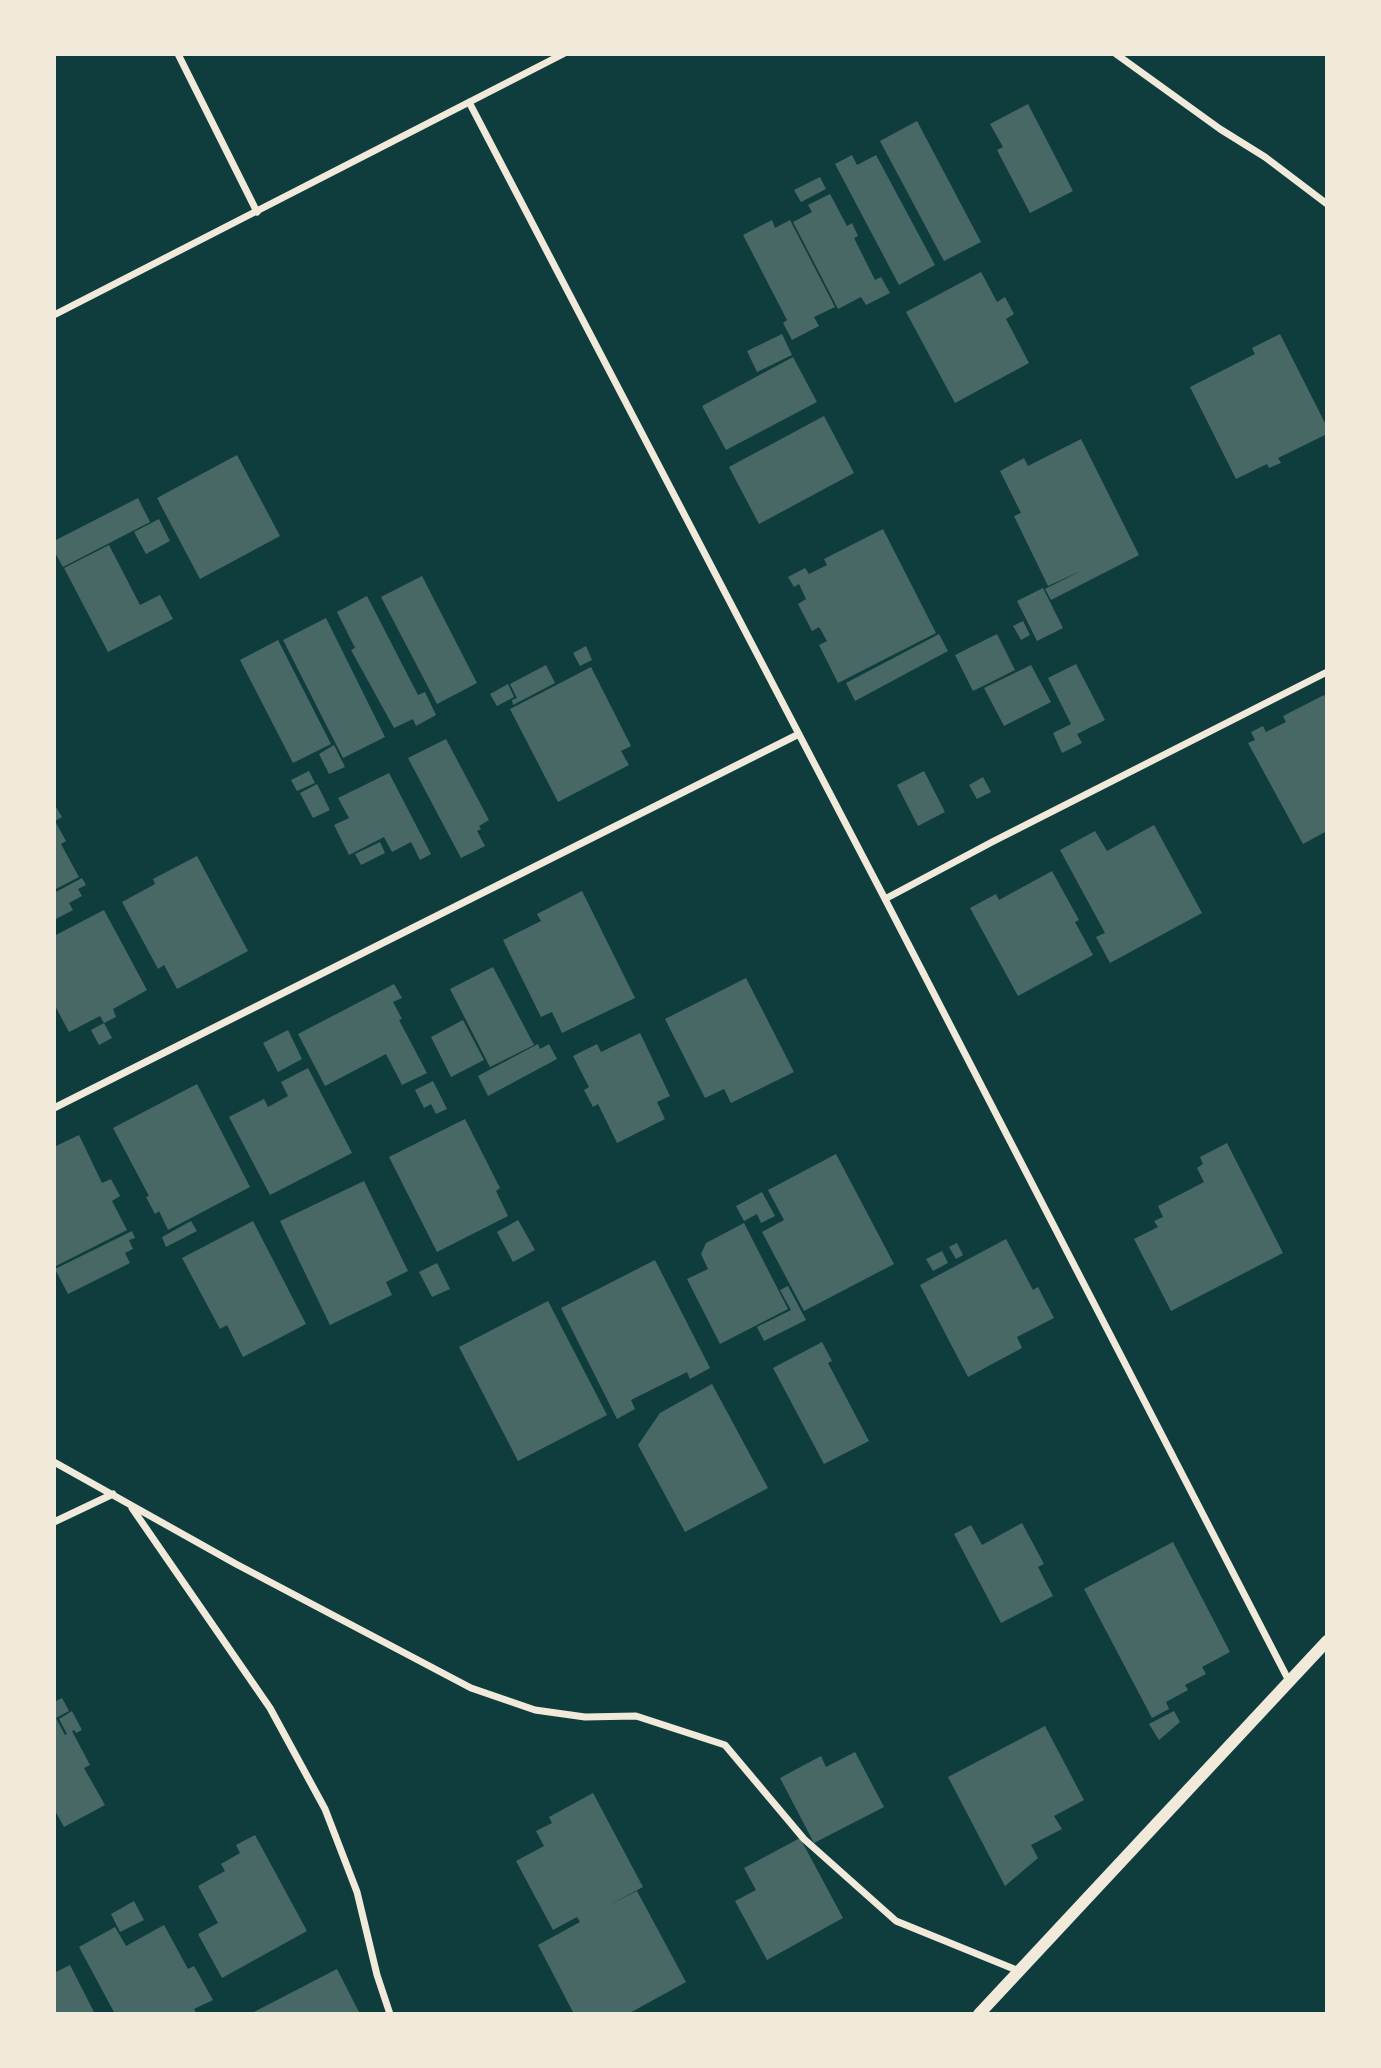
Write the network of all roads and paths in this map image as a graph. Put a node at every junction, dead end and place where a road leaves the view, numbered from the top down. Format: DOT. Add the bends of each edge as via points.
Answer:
graph roads {
  1 [pos="178,54"];
  2 [pos="563,54"];
  3 [pos="1116,54"];
  4 [pos="469,102"];
  5 [pos="1327,204"];
  6 [pos="257,212"];
  7 [pos="54,315"];
  8 [pos="1327,673"];
  9 [pos="799,734"];
  10 [pos="885,899"];
  11 [pos="54,1108"];
  12 [pos="54,1462"];
  13 [pos="113,1494"];
  14 [pos="130,1504"];
  15 [pos="54,1522"];
  16 [pos="1327,1641"];
  17 [pos="1289,1681"];
  18 [pos="1018,1971"];
  19 [pos="390,2014"];
  20 [pos="979,2014"];
  1 -- 6 [label="street"];
  2 -- 4 [label="street"];
  3 -- 5 [label="street"];
  4 -- 6 [label="street"];
  4 -- 9 [label="street"];
  6 -- 7 [label="street"];
  8 -- 10 [label="street"];
  9 -- 10 [label="street"];
  9 -- 11 [label="street"];
  10 -- 17 [label="street"];
  12 -- 13 [label="street"];
  13 -- 14 [label="street"];
  13 -- 15 [label="street"];
  14 -- 18 [label="street" via="471,1688 535,1710 585,1717 636,1716 725,1745 804,1839 896,1921"];
  14 -- 19 [label="street" via="270,1708 325,1809 357,1892"];
  16 -- 17 [label="street"];
  17 -- 18 [label="street"];
  18 -- 20 [label="street"];
}
